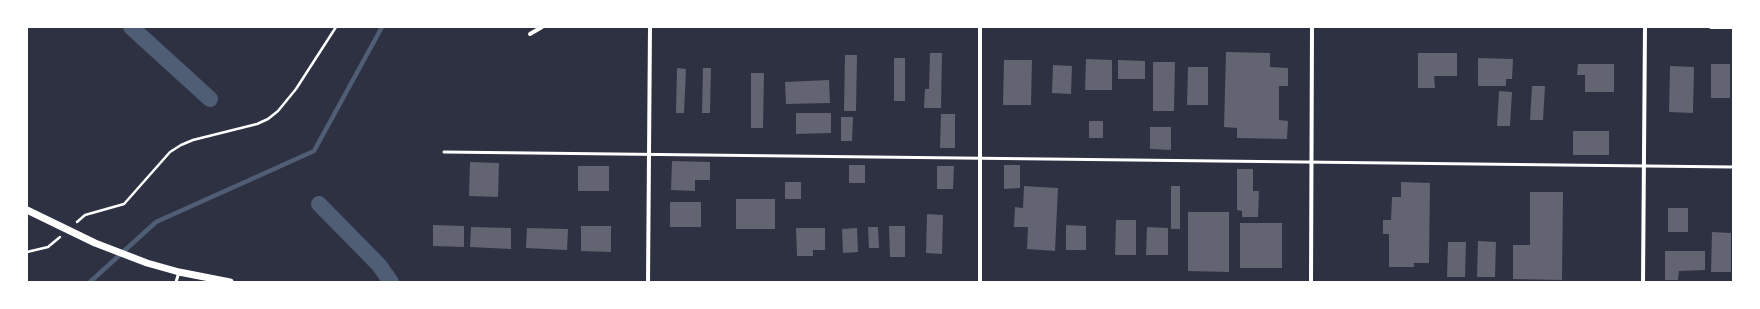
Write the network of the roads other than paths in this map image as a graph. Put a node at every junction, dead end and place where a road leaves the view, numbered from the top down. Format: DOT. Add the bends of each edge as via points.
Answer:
graph roads {
  1 [pos="542,27"];
  2 [pos="650,27"];
  3 [pos="980,27"];
  4 [pos="1312,27"];
  5 [pos="1645,27"];
  6 [pos="1711,27"];
  7 [pos="1733,27"];
  8 [pos="530,34"];
  9 [pos="444,152"];
  10 [pos="649,156"];
  11 [pos="980,159"];
  12 [pos="1312,162"];
  13 [pos="1644,166"];
  14 [pos="1733,167"];
  15 [pos="27,210"];
  16 [pos="178,272"];
  17 [pos="176,282"];
  18 [pos="230,282"];
  19 [pos="648,282"];
  20 [pos="980,282"];
  21 [pos="1312,282"];
  22 [pos="1643,282"];
  1 -- 8 [label="street"];
  2 -- 10 [label="street"];
  3 -- 11 [label="street"];
  4 -- 12 [label="street"];
  5 -- 13 [label="street"];
  6 -- 7 [label="street"];
  9 -- 10 [label="lane"];
  10 -- 11 [label="lane"];
  10 -- 19 [label="street"];
  11 -- 12 [label="lane"];
  11 -- 20 [label="street"];
  12 -- 13 [label="lane"];
  12 -- 21 [label="street"];
  13 -- 14 [label="lane"];
  13 -- 22 [label="street"];
  15 -- 16 [label="street" via="95,243"];
  16 -- 17 [label="lane"];
  16 -- 18 [label="street"];
}
